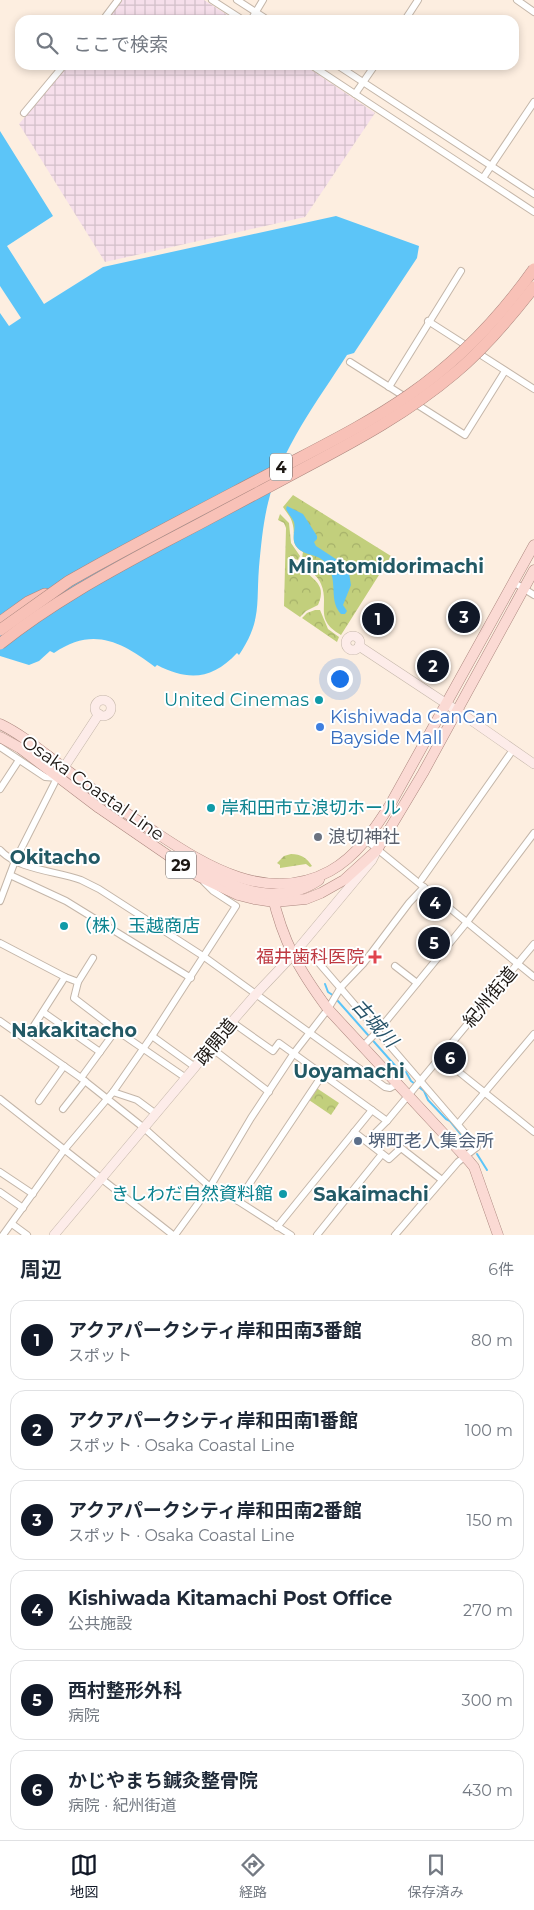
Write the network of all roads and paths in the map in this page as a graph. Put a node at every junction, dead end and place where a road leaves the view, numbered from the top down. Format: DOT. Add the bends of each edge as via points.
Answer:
graph roads {
  1 [pos="118,0"];
  2 [pos="212,0"];
  3 [pos="237,0"];
  4 [pos="263,0"];
  5 [pos="418,0"];
  6 [pos="517,0"];
  7 [pos="256,12"];
  8 [pos="534,12"];
  9 [pos="106,15"];
  10 [pos="234,15"];
  11 [pos="254,15"];
  12 [pos="260,15"];
  13 [pos="408,15"];
  14 [pos="60,70"];
  15 [pos="319,70"];
  16 [pos="345,70"];
  17 [pos="371,70"];
  18 [pos="363,82"];
  19 [pos="355,94"];
  20 [pos="534,102"];
  21 [pos="24,113"];
  22 [pos="491,166"];
  23 [pos="483,178"];
  24 [pos="534,194"];
  25 [pos="534,212"];
  26 [pos="534,269"];
  27 [pos="461,271"];
  28 [pos="534,287"];
  29 [pos="428,321"];
  30 [pos="350,362"];
  31 [pos="505,371"];
  32 [pos="388,387"];
  33 [pos="534,389"];
  34 [pos="534,545"];
  35 [pos="534,570"];
  36 [pos="69,581"];
  37 [pos="513,582"];
  38 [pos="524,589"];
  39 [pos="534,595"];
  40 [pos="0,622"];
  41 [pos="0,630"];
  42 [pos="0,644"];
  43 [pos="358,646"];
  44 [pos="446,704"];
  45 [pos="456,711"];
  46 [pos="99,714"];
  47 [pos="0,724"];
  48 [pos="0,737"];
  49 [pos="0,747"];
  50 [pos="510,754"];
  51 [pos="19,760"];
  52 [pos="534,764"];
  53 [pos="64,768"];
  54 [pos="57,778"];
  55 [pos="0,789"];
  56 [pos="534,833"];
  57 [pos="366,840"];
  58 [pos="0,850"];
  59 [pos="377,850"];
  60 [pos="187,853"];
  61 [pos="15,861"];
  62 [pos="329,871"];
  63 [pos="10,875"];
  64 [pos="198,876"];
  65 [pos="422,879"];
  66 [pos="424,887"];
  67 [pos="273,898"];
  68 [pos="0,901"];
  69 [pos="467,922"];
  70 [pos="0,943"];
  71 [pos="534,944"];
  72 [pos="204,956"];
  73 [pos="292,956"];
  74 [pos="93,958"];
  75 [pos="318,962"];
  76 [pos="518,963"];
  77 [pos="395,966"];
  78 [pos="65,977"];
  79 [pos="534,977"];
  80 [pos="191,978"];
  81 [pos="78,982"];
  82 [pos="417,983"];
  83 [pos="341,987"];
  84 [pos="256,994"];
  85 [pos="328,1009"];
  86 [pos="43,1012"];
  87 [pos="0,1020"];
  88 [pos="232,1022"];
  89 [pos="116,1030"];
  90 [pos="308,1032"];
  91 [pos="534,1034"];
  92 [pos="152,1036"];
  93 [pos="26,1038"];
  94 [pos="371,1038"];
  95 [pos="210,1047"];
  96 [pos="143,1048"];
  97 [pos="100,1052"];
  98 [pos="294,1053"];
  99 [pos="440,1056"];
  100 [pos="64,1066"];
  101 [pos="195,1067"];
  102 [pos="323,1074"];
  103 [pos="186,1078"];
  104 [pos="83,1080"];
  105 [pos="397,1084"];
  106 [pos="415,1086"];
  107 [pos="113,1092"];
  108 [pos="268,1092"];
  109 [pos="485,1094"];
  110 [pos="0,1098"];
  111 [pos="107,1098"];
  112 [pos="39,1101"];
  113 [pos="63,1109"];
  114 [pos="372,1110"];
  115 [pos="156,1114"];
  116 [pos="387,1121"];
  117 [pos="458,1124"];
  118 [pos="144,1128"];
  119 [pos="354,1132"];
  120 [pos="534,1132"];
  121 [pos="368,1141"];
  122 [pos="64,1150"];
  123 [pos="382,1154"];
  124 [pos="465,1156"];
  125 [pos="0,1172"];
  126 [pos="102,1178"];
  127 [pos="442,1180"];
  128 [pos="210,1186"];
  129 [pos="0,1192"];
  130 [pos="33,1194"];
  131 [pos="238,1201"];
  132 [pos="22,1208"];
  133 [pos="12,1224"];
  134 [pos="277,1227"];
  135 [pos="288,1234"];
  136 [pos="2,1235"];
  137 [pos="27,1235"];
  138 [pos="54,1235"];
  139 [pos="174,1235"];
  140 [pos="317,1235"];
  141 [pos="395,1235"];
  142 [pos="498,1235"];
  1 -- 9 [label="street"];
  2 -- 10 [label="street"];
  3 -- 7 [label="street"];
  4 -- 7 [label="street"];
  5 -- 13 [label="street"];
  6 -- 8 [label="street"];
  7 -- 11 [label="street"];
  7 -- 12 [label="street"];
  14 -- 21 [label="street"];
  15 -- 19 [label="street"];
  16 -- 18 [label="street"];
  17 -- 18 [label="street"];
  18 -- 19 [label="street"];
  18 -- 22 [label="street"];
  19 -- 23 [label="street"];
  20 -- 22 [label="street"];
  22 -- 23 [label="street"];
  22 -- 24 [label="street"];
  23 -- 25 [label="street"];
  26 -- 36 [label="highway, 4, bridge" via="487,327 450,363 410,394 356,428"];
  27 -- 29 [label="street"];
  28 -- 42 [label="highway, 4, bridge" via="475,355 412,405 338,450 97,578"];
  29 -- 31 [label="street"];
  29 -- 32 [label="street"];
  30 -- 32 [label="street"];
  31 -- 32 [label="street" via="465,435"];
  31 -- 33 [label="street"];
  34 -- 37 [label="main road, Osaka Coastal Line / 29"];
  35 -- 38 [label="main road, Osaka Coastal Line / 29"];
  36 -- 40 [label="highway, 4, bridge" via="28,602"];
  36 -- 41 [label="highway, 4, bridge"];
  37 -- 38 [label="street"];
  37 -- 44 [label="main road, Osaka Coastal Line / 29"];
  38 -- 39 [label="street"];
  38 -- 45 [label="main road, Osaka Coastal Line / 29"];
  43 -- 44 [label="street"];
  44 -- 45 [label="street"];
  44 -- 57 [label="main road, Osaka Coastal Line / 29" via="390,805"];
  45 -- 52 [label="street"];
  45 -- 59 [label="main road, Osaka Coastal Line / 29"];
  46 -- 53 [label="street"];
  47 -- 53 [label="main road, Osaka Coastal Line / 29"];
  48 -- 54 [label="main road, Osaka Coastal Line / 29" via="20,748"];
  49 -- 51 [label="street"];
  50 -- 65 [label="street"];
  51 -- 54 [label="street" via="45,777"];
  51 -- 55 [label="street"];
  53 -- 54 [label="street"];
  53 -- 60 [label="main road, Osaka Coastal Line / 29"];
  54 -- 61 [label="street"];
  54 -- 64 [label="main road, Osaka Coastal Line / 29"];
  56 -- 69 [label="street"];
  57 -- 59 [label="street"];
  57 -- 62 [label="main road, Osaka Coastal Line / 29"];
  58 -- 61 [label="street"];
  59 -- 66 [label="street"];
  59 -- 67 [label="main road, Osaka Coastal Line / 29" via="332,888 306,899"];
  59 -- 73 [label="street, 疎開道"];
  60 -- 62 [label="main road, Osaka Coastal Line / 29" via="234,876 270,884 306,880"];
  60 -- 67 [label="main road" via="189,861 222,880"];
  61 -- 63 [label="street"];
  61 -- 72 [label="street" via="81,880"];
  62 -- 67 [label="main road" via="307,887"];
  63 -- 68 [label="street"];
  63 -- 80 [label="street" via="66,901"];
  64 -- 67 [label="main road, Osaka Coastal Line / 29" via="238,895"];
  64 -- 72 [label="street" via="236,906"];
  66 -- 69 [label="street"];
  66 -- 83 [label="street"];
  67 -- 73 [label="main road" via="281,931"];
  69 -- 76 [label="street"];
  69 -- 82 [label="street"];
  70 -- 78 [label="street"];
  71 -- 76 [label="street, 紀州街道"];
  72 -- 80 [label="street"];
  72 -- 84 [label="street"];
  73 -- 84 [label="street, 疎開道"];
  73 -- 85 [label="main road"];
  74 -- 81 [label="street"];
  75 -- 83 [label="street"];
  76 -- 79 [label="street"];
  76 -- 99 [label="street, 紀州街道"];
  77 -- 82 [label="street"];
  78 -- 81 [label="street"];
  78 -- 86 [label="street"];
  80 -- 92 [label="street"];
  81 -- 89 [label="street" via="74,998"];
  82 -- 94 [label="street"];
  83 -- 85 [label="street"];
  83 -- 94 [label="street"];
  84 -- 88 [label="street, 疎開道"];
  84 -- 90 [label="street"];
  85 -- 90 [label="street"];
  85 -- 94 [label="main road"];
  86 -- 93 [label="street"];
  86 -- 97 [label="street"];
  87 -- 93 [label="street"];
  88 -- 95 [label="street, 疎開道"];
  88 -- 98 [label="street" via="273,1051 279,1043"];
  89 -- 96 [label="street"];
  89 -- 97 [label="street"];
  90 -- 98 [label="street"];
  90 -- 105 [label="street" via="386,1087"];
  91 -- 109 [label="street"];
  92 -- 96 [label="street"];
  92 -- 101 [label="street"];
  93 -- 100 [label="street"];
  94 -- 105 [label="main road"];
  94 -- 106 [label="street"];
  95 -- 101 [label="street, 疎開道"];
  95 -- 108 [label="street"];
  96 -- 103 [label="street"];
  96 -- 107 [label="street"];
  97 -- 104 [label="street"];
  98 -- 102 [label="street"];
  98 -- 108 [label="street"];
  99 -- 106 [label="street, 紀州街道"];
  99 -- 109 [label="street"];
  100 -- 104 [label="street"];
  100 -- 112 [label="street"];
  101 -- 103 [label="street, 疎開道"];
  102 -- 114 [label="street"];
  102 -- 131 [label="street"];
  103 -- 115 [label="street, 疎開道"];
  104 -- 111 [label="street"];
  104 -- 113 [label="street"];
  105 -- 106 [label="main road"];
  106 -- 116 [label="street, 紀州街道"];
  106 -- 117 [label="street"];
  106 -- 124 [label="main road"];
  107 -- 111 [label="street"];
  107 -- 115 [label="street" via="137,1100"];
  108 -- 128 [label="street"];
  109 -- 117 [label="street"];
  109 -- 120 [label="street"];
  110 -- 122 [label="street"];
  111 -- 118 [label="street"];
  111 -- 122 [label="street"];
  114 -- 116 [label="street"];
  114 -- 119 [label="street"];
  115 -- 118 [label="street, 疎開道"];
  116 -- 121 [label="street, 紀州街道"];
  117 -- 124 [label="street" via="477,1148"];
  118 -- 126 [label="street, 疎開道"];
  118 -- 128 [label="street"];
  119 -- 121 [label="street"];
  119 -- 134 [label="street"];
  121 -- 123 [label="street"];
  122 -- 126 [label="street"];
  122 -- 130 [label="street"];
  123 -- 127 [label="street" via="389,1159 401,1148"];
  123 -- 140 [label="street"];
  124 -- 127 [label="street"];
  124 -- 142 [label="main road" via="474,1167"];
  125 -- 130 [label="street"];
  126 -- 138 [label="street, 疎開道"];
  126 -- 139 [label="street"];
  127 -- 141 [label="street"];
  128 -- 131 [label="street"];
  128 -- 139 [label="street"];
  129 -- 132 [label="street"];
  130 -- 132 [label="street"];
  131 -- 134 [label="street"];
  132 -- 133 [label="street"];
  133 -- 136 [label="street"];
  133 -- 137 [label="street"];
  134 -- 135 [label="street"];
}
